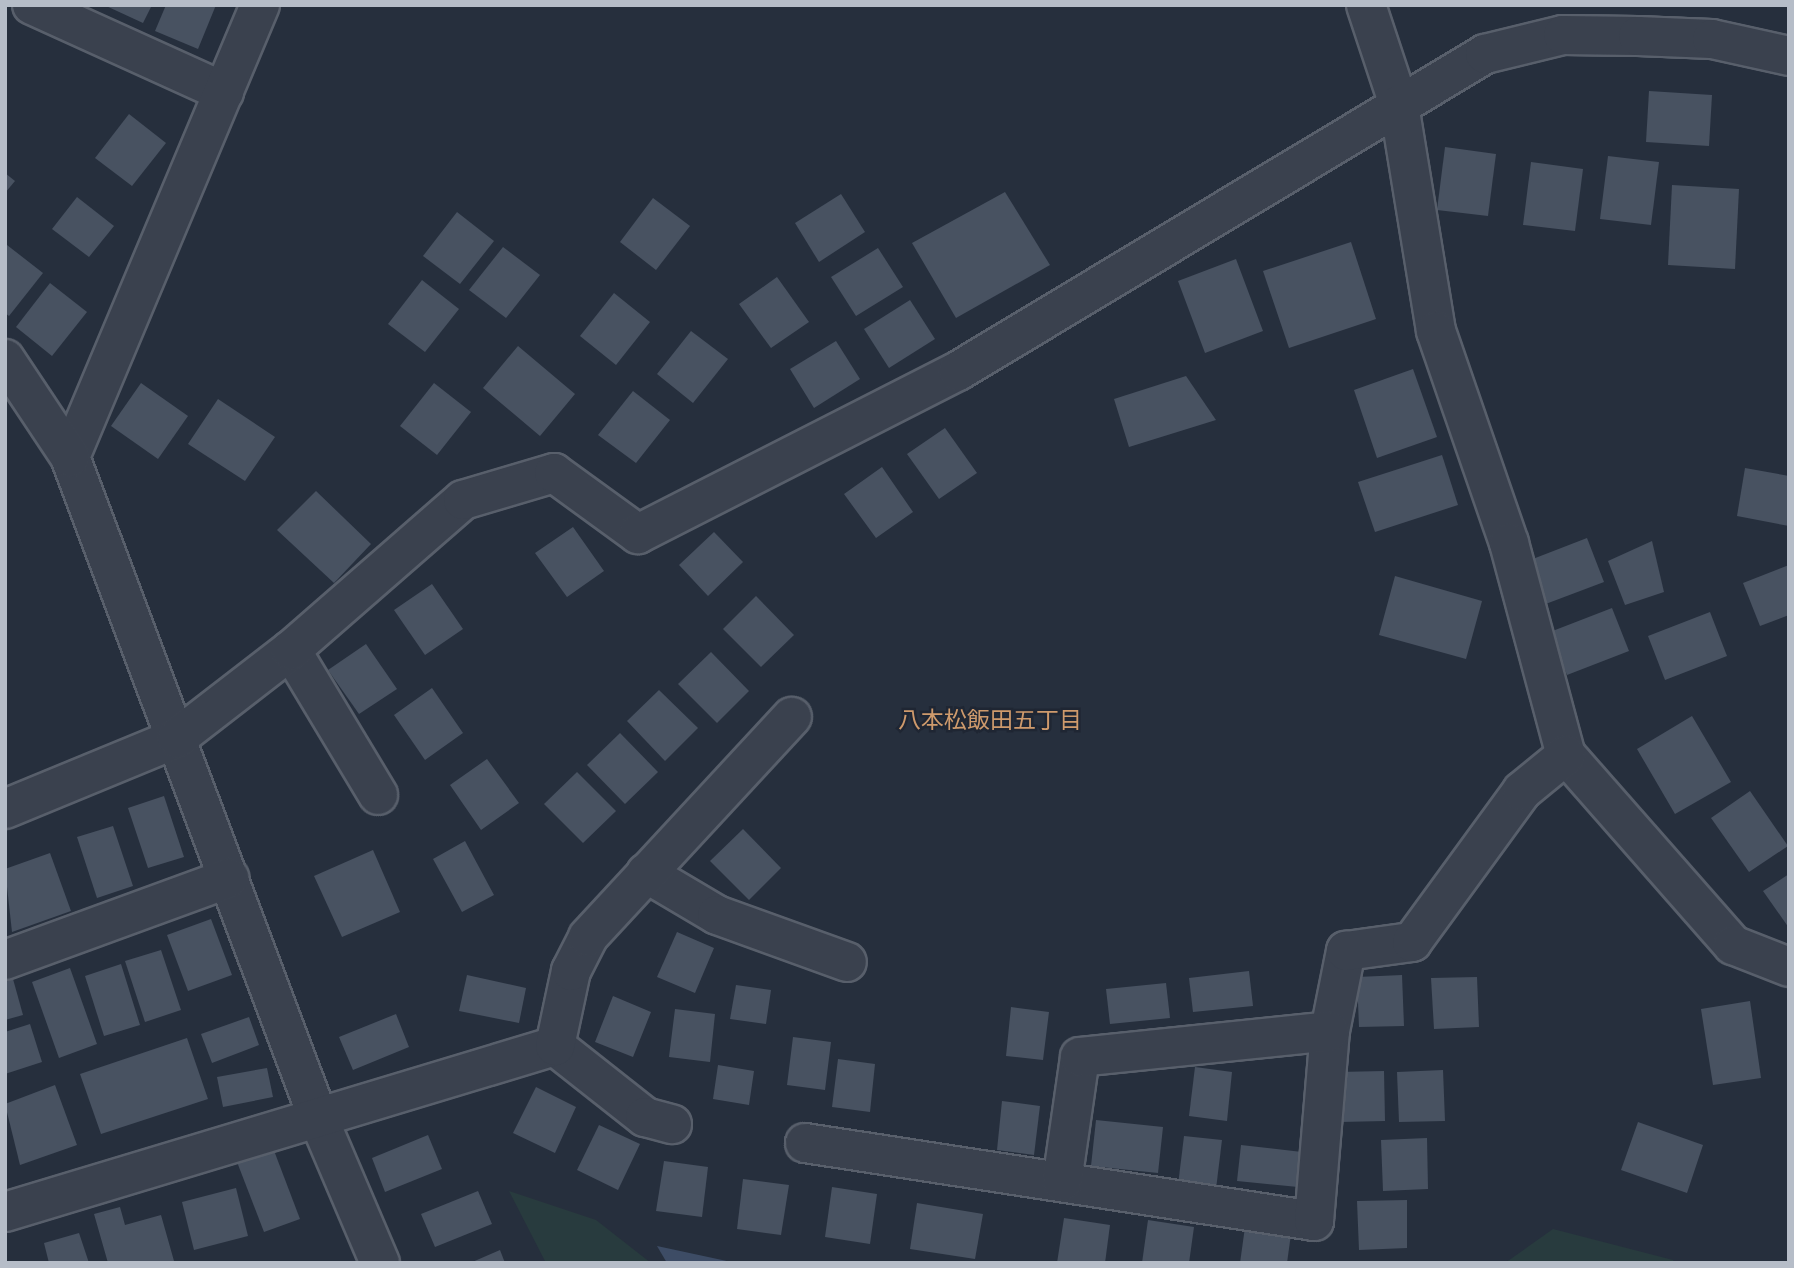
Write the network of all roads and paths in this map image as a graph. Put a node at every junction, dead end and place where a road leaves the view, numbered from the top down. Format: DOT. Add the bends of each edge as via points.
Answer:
graph roads {
  1 [pos="32,5"];
  2 [pos="260,5"];
  3 [pos="1366,5"];
  4 [pos="1789,56"];
  5 [pos="224,92"];
  6 [pos="1399,105"];
  7 [pos="5,359"];
  8 [pos="70,457"];
  9 [pos="291,650"];
  10 [pos="792,717"];
  11 [pos="177,738"];
  12 [pos="1566,755"];
  13 [pos="379,795"];
  14 [pos="5,808"];
  15 [pos="646,873"];
  16 [pos="229,878"];
  17 [pos="5,960"];
  18 [pos="847,962"];
  19 [pos="1789,967"];
  20 [pos="1330,1031"];
  21 [pos="555,1046"];
  22 [pos="319,1120"];
  23 [pos="672,1124"];
  24 [pos="804,1143"];
  25 [pos="1062,1182"];
  26 [pos="5,1212"];
  27 [pos="380,1263"];
  1 -- 5 [label="street"];
  2 -- 5 [label="street"];
  3 -- 6 [label="street"];
  4 -- 6 [label="street" via="1712,39 1563,35 1485,54"];
  5 -- 8 [label="street"];
  6 -- 9 [label="street" via="958,372 638,534 554,473 463,500"];
  6 -- 12 [label="street" via="1436,331 1509,543"];
  7 -- 8 [label="street"];
  8 -- 11 [label="street"];
  9 -- 11 [label="street"];
  9 -- 13 [label="street"];
  10 -- 15 [label="street"];
  11 -- 14 [label="street"];
  11 -- 16 [label="street"];
  12 -- 19 [label="street" via="1733,945"];
  12 -- 20 [label="street" via="1522,791 1412,942 1346,951"];
  15 -- 18 [label="street" via="717,915"];
  15 -- 21 [label="street" via="588,937 571,971"];
  16 -- 17 [label="street"];
  16 -- 22 [label="street"];
  20 -- 25 [label="street" via="1080,1057"];
  20 -- 25 [label="street" via="1314,1221"];
  21 -- 22 [label="street"];
  21 -- 23 [label="street" via="645,1117"];
  22 -- 26 [label="street"];
  22 -- 27 [label="street"];
  24 -- 25 [label="street"];
}
